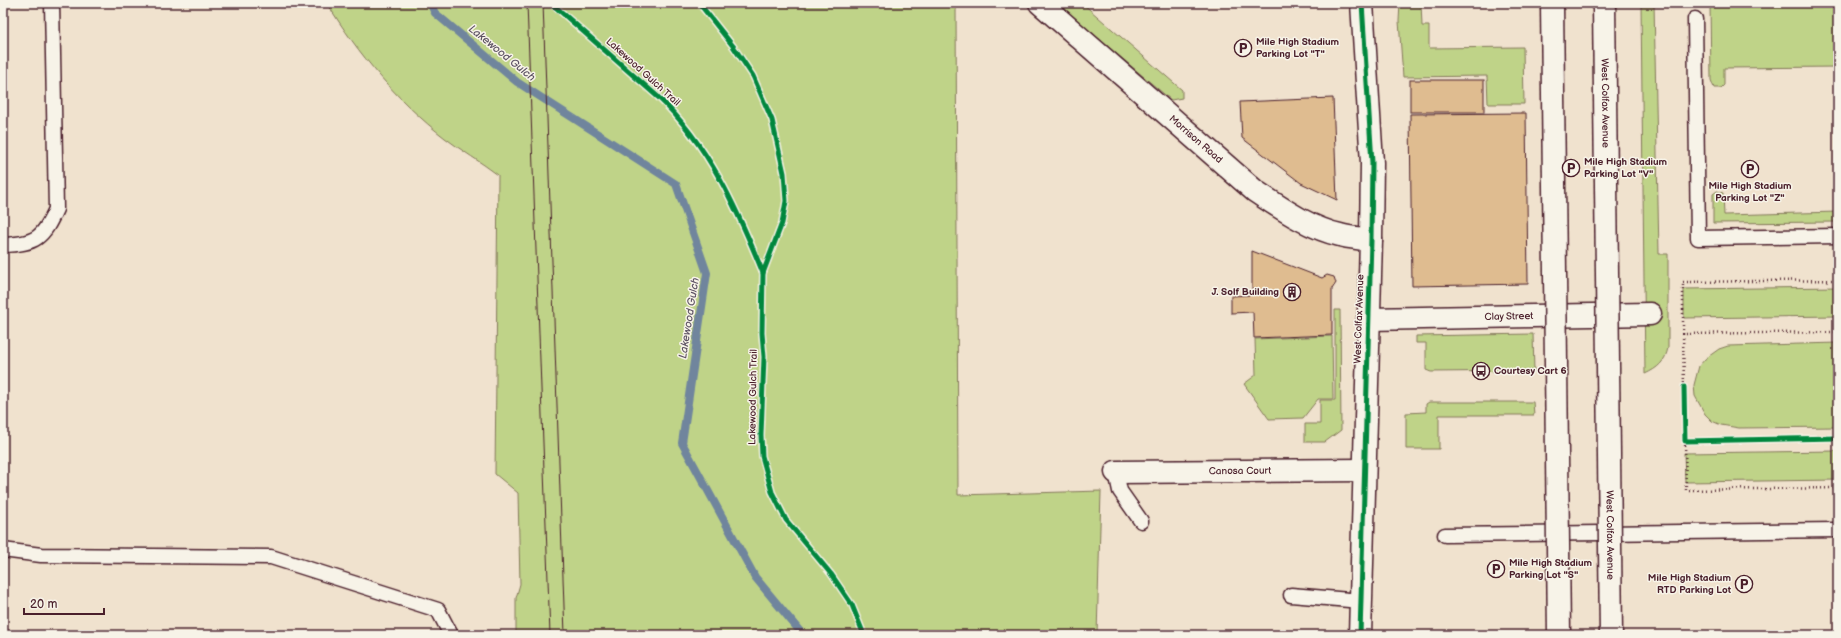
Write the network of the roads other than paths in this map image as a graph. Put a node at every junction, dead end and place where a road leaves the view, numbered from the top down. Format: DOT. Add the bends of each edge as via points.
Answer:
graph roads {
  1 [pos="52,3"];
  2 [pos="1040,3"];
  3 [pos="1362,3"];
  4 [pos="1552,3"];
  5 [pos="1604,3"];
  6 [pos="1695,19"];
  7 [pos="1838,236"];
  8 [pos="1371,240"];
  9 [pos="3,245"];
  10 [pos="1650,314"];
  11 [pos="1368,320"];
  12 [pos="1364,470"];
  13 [pos="1116,472"];
  14 [pos="1141,521"];
  15 [pos="1838,530"];
  16 [pos="1445,535"];
  17 [pos="3,550"];
  18 [pos="1291,595"];
  19 [pos="1361,601"];
  20 [pos="451,635"];
  21 [pos="1360,635"];
  22 [pos="1559,635"];
  23 [pos="1611,635"];
  1 -- 9 [label="lane" via="56,209 47,228 36,238 23,244"];
  2 -- 8 [label="street, Morrison Road" via="1254,192 1319,228 1340,235"];
  3 -- 8 [label="street, West Colfax Avenue" via="1372,163"];
  4 -- 22 [label="street, bridge"];
  5 -- 23 [label="street, West Colfax Avenue, bridge"];
  6 -- 7 [label="lane" via="1698,238"];
  8 -- 11 [label="street, West Colfax Avenue"];
  10 -- 11 [label="street, Clay Street"];
  11 -- 12 [label="street, West Colfax Avenue"];
  12 -- 13 [label="street, Canosa Court"];
  12 -- 19 [label="street, West Colfax Avenue"];
  13 -- 14 [label="lane" via="1120,491"];
  15 -- 16 [label="lane"];
  17 -- 20 [label="lane" via="41,555 271,557 438,610"];
  18 -- 19 [label="lane"];
  19 -- 21 [label="street, West Colfax Avenue"];
}
